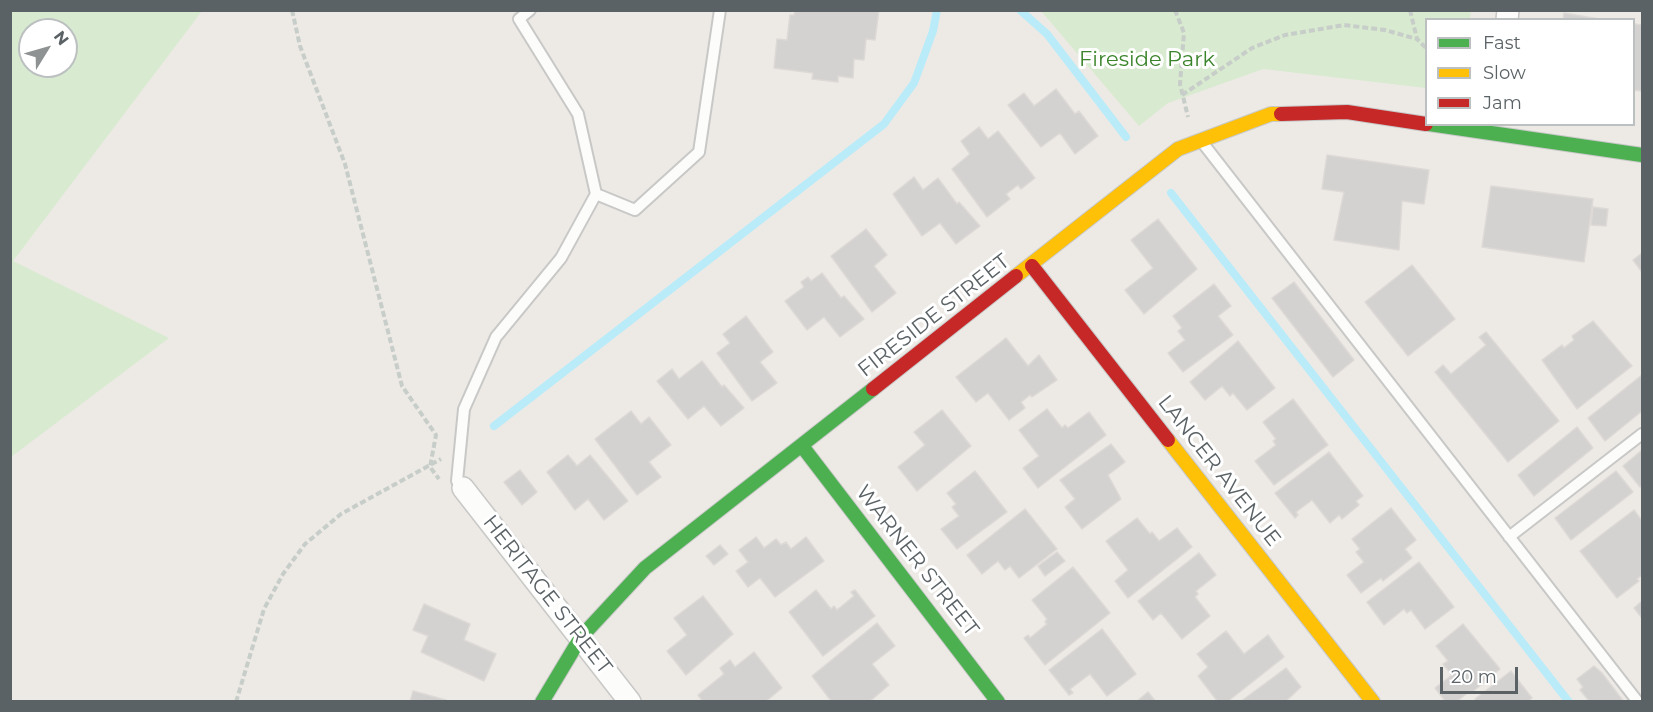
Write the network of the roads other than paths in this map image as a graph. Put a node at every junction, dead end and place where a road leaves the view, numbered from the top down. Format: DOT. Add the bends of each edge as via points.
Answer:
graph roads {
  1 [pos="530,10"];
  2 [pos="720,10"];
  3 [pos="1425,124"];
  4 [pos="1454,126"];
  5 [pos="1492,129"];
  6 [pos="1200,140"];
  7 [pos="1642,155"];
  8 [pos="596,194"];
  9 [pos="1032,266"];
  10 [pos="1642,434"];
  11 [pos="802,446"];
  12 [pos="463,488"];
  13 [pos="1509,537"];
  14 [pos="581,637"];
  15 [pos="542,702"];
  16 [pos="630,702"];
  17 [pos="998,702"];
  18 [pos="1373,702"];
  19 [pos="1638,702"];
  1 -- 8 [label="lane" via="519,19 578,114"];
  2 -- 8 [label="lane" via="699,152 635,210"];
  3 -- 6 [label="street, FIRESIDE STREET" via="1347,112 1271,114"];
  4 -- 5 [label="street, FIRESIDE STREET"];
  5 -- 7 [label="street, FIRESIDE STREET"];
  6 -- 9 [label="street, FIRESIDE STREET" via="1178,149"];
  6 -- 13 [label="lane"];
  8 -- 12 [label="lane" via="561,258 496,337 464,409 457,481"];
  9 -- 11 [label="street, FIRESIDE STREET"];
  9 -- 18 [label="street, LANCER AVENUE"];
  10 -- 13 [label="lane"];
  11 -- 14 [label="street, FIRESIDE STREET" via="645,568"];
  11 -- 17 [label="street, WARNER STREET"];
  12 -- 14 [label="street, HERITAGE STREET"];
  13 -- 19 [label="lane"];
  14 -- 15 [label="street, FIRESIDE STREET"];
  14 -- 16 [label="street, HERITAGE STREET"];
}
